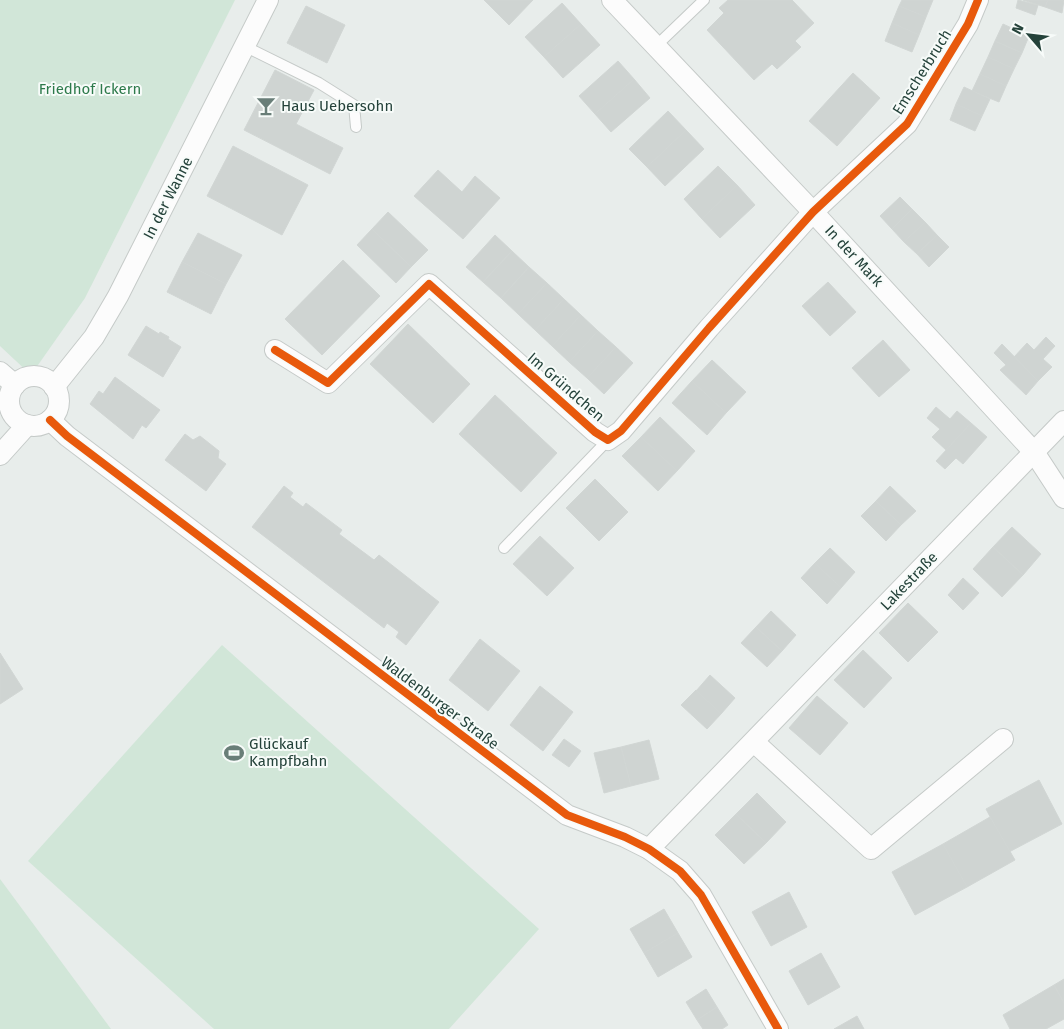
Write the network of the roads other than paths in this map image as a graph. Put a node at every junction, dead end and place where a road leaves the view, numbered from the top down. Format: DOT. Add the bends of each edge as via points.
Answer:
graph roads {
  1 [pos="268,0"];
  2 [pos="612,0"];
  3 [pos="704,0"];
  4 [pos="978,0"];
  5 [pos="244,46"];
  6 [pos="656,46"];
  7 [pos="356,127"];
  8 [pos="813,212"];
  9 [pos="275,350"];
  10 [pos="7,379"];
  11 [pos="54,387"];
  12 [pos="50,420"];
  13 [pos="1064,421"];
  14 [pos="27,425"];
  15 [pos="608,440"];
  16 [pos="1034,452"];
  17 [pos="0,455"];
  18 [pos="1064,498"];
  19 [pos="504,548"];
  20 [pos="1003,740"];
  21 [pos="754,742"];
  22 [pos="650,849"];
  23 [pos="778,1029"];
  1 -- 5 [label="street, In der Wanne"];
  2 -- 6 [label="street, In der Mark"];
  3 -- 6 [label="lane"];
  4 -- 8 [label="street, Emscherbruch" via="968,24 907,124"];
  5 -- 7 [label="lane" via="319,83 354,105"];
  5 -- 11 [label="street, In der Wanne" via="118,296 94,336"];
  6 -- 8 [label="street, In der Mark"];
  8 -- 15 [label="street, Im Gründchen" via="621,431"];
  8 -- 16 [label="street, In der Mark"];
  9 -- 15 [label="street, Im Gründchen" via="328,383 429,284 595,432"];
  10 -- 11 [label="street" via="42,378"];
  10 -- 14 [label="street" via="11,391 9,405 15,418"];
  11 -- 12 [label="street" via="58,408"];
  12 -- 14 [label="street" via="39,425"];
  12 -- 22 [label="street, Waldenburger Straße" via="82,448 566,815"];
  13 -- 16 [label="street, Lakestraße"];
  14 -- 17 [label="street"];
  15 -- 19 [label="lane"];
  16 -- 18 [label="street, In der Mark"];
  16 -- 21 [label="street, Lakestraße"];
  20 -- 21 [label="street" via="871,849"];
  21 -- 22 [label="street, Lakestraße"];
  22 -- 23 [label="street, Waldenburger Straße" via="680,871 701,895"];
}
